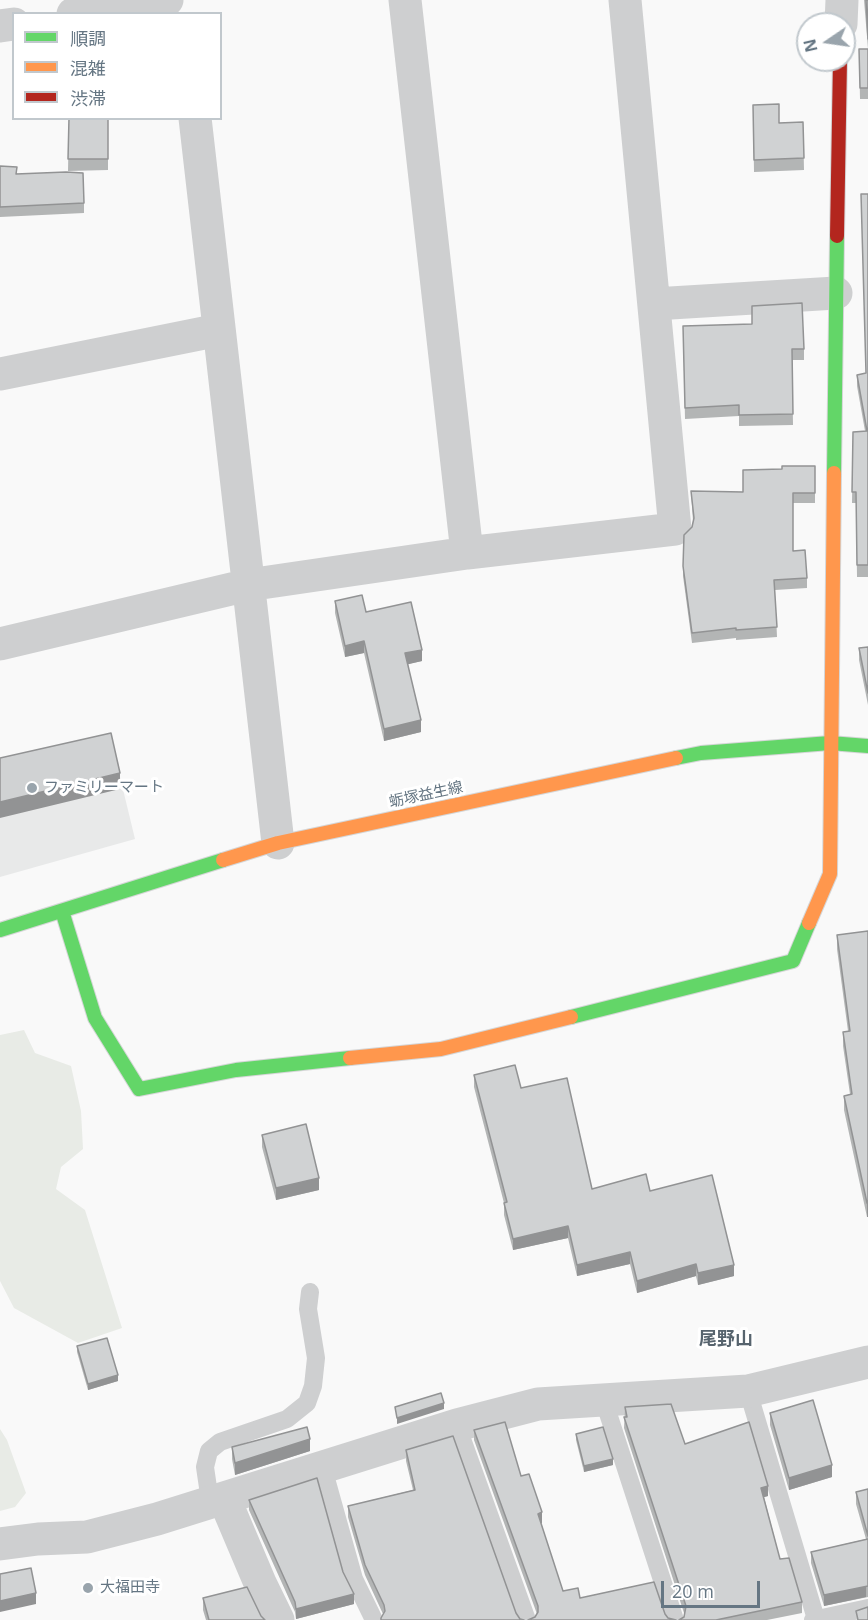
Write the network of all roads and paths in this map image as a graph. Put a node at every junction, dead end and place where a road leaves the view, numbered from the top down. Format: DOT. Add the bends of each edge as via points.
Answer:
graph roads {
  1 [pos="167,0"];
  2 [pos="405,0"];
  3 [pos="625,0"];
  4 [pos="86,12"];
  5 [pos="840,72"];
  6 [pos="195,120"];
  7 [pos="836,293"];
  8 [pos="654,304"];
  9 [pos="219,330"];
  10 [pos="0,374"];
  11 [pos="467,553"];
  12 [pos="248,585"];
  13 [pos="0,644"];
  14 [pos="830,743"];
  15 [pos="868,746"];
  16 [pos="278,843"];
  17 [pos="62,911"];
  18 [pos="0,930"];
  19 [pos="310,1292"];
  20 [pos="868,1362"];
  21 [pos="748,1391"];
  22 [pos="604,1401"];
  23 [pos="457,1425"];
  24 [pos="323,1468"];
  25 [pos="217,1500"];
  26 [pos="0,1544"];
  27 [pos="868,1608"];
  28 [pos="278,1620"];
  29 [pos="374,1620"];
  30 [pos="527,1620"];
  31 [pos="675,1620"];
  32 [pos="814,1620"];
  1 -- 4 [label="street"];
  2 -- 11 [label="street"];
  3 -- 8 [label="street"];
  5 -- 7 [label="street"];
  6 -- 9 [label="street"];
  7 -- 8 [label="street"];
  7 -- 14 [label="street"];
  8 -- 11 [label="street" via="675,529"];
  9 -- 10 [label="street"];
  9 -- 12 [label="street"];
  11 -- 12 [label="street"];
  12 -- 13 [label="street"];
  12 -- 16 [label="street"];
  14 -- 15 [label="street, 蛎塚益生線"];
  14 -- 16 [label="street, 蛎塚益生線" via="701,753"];
  14 -- 17 [label="street" via="830,874 793,961 441,1049 236,1070 139,1089 95,1018"];
  16 -- 17 [label="street, 蛎塚益生線"];
  17 -- 18 [label="street, 蛎塚益生線"];
  19 -- 25 [label="lane" via="308,1309 316,1359 307,1403 287,1419 220,1442 209,1451 205,1467"];
  20 -- 21 [label="street"];
  21 -- 22 [label="street"];
  21 -- 32 [label="lane"];
  22 -- 23 [label="street" via="538,1404"];
  22 -- 31 [label="lane"];
  23 -- 24 [label="street"];
  23 -- 30 [label="lane"];
  24 -- 25 [label="street"];
  24 -- 29 [label="lane" via="354,1579"];
  25 -- 26 [label="street" via="87,1537"];
  25 -- 28 [label="street"];
  27 -- 32 [label="lane"];
}
